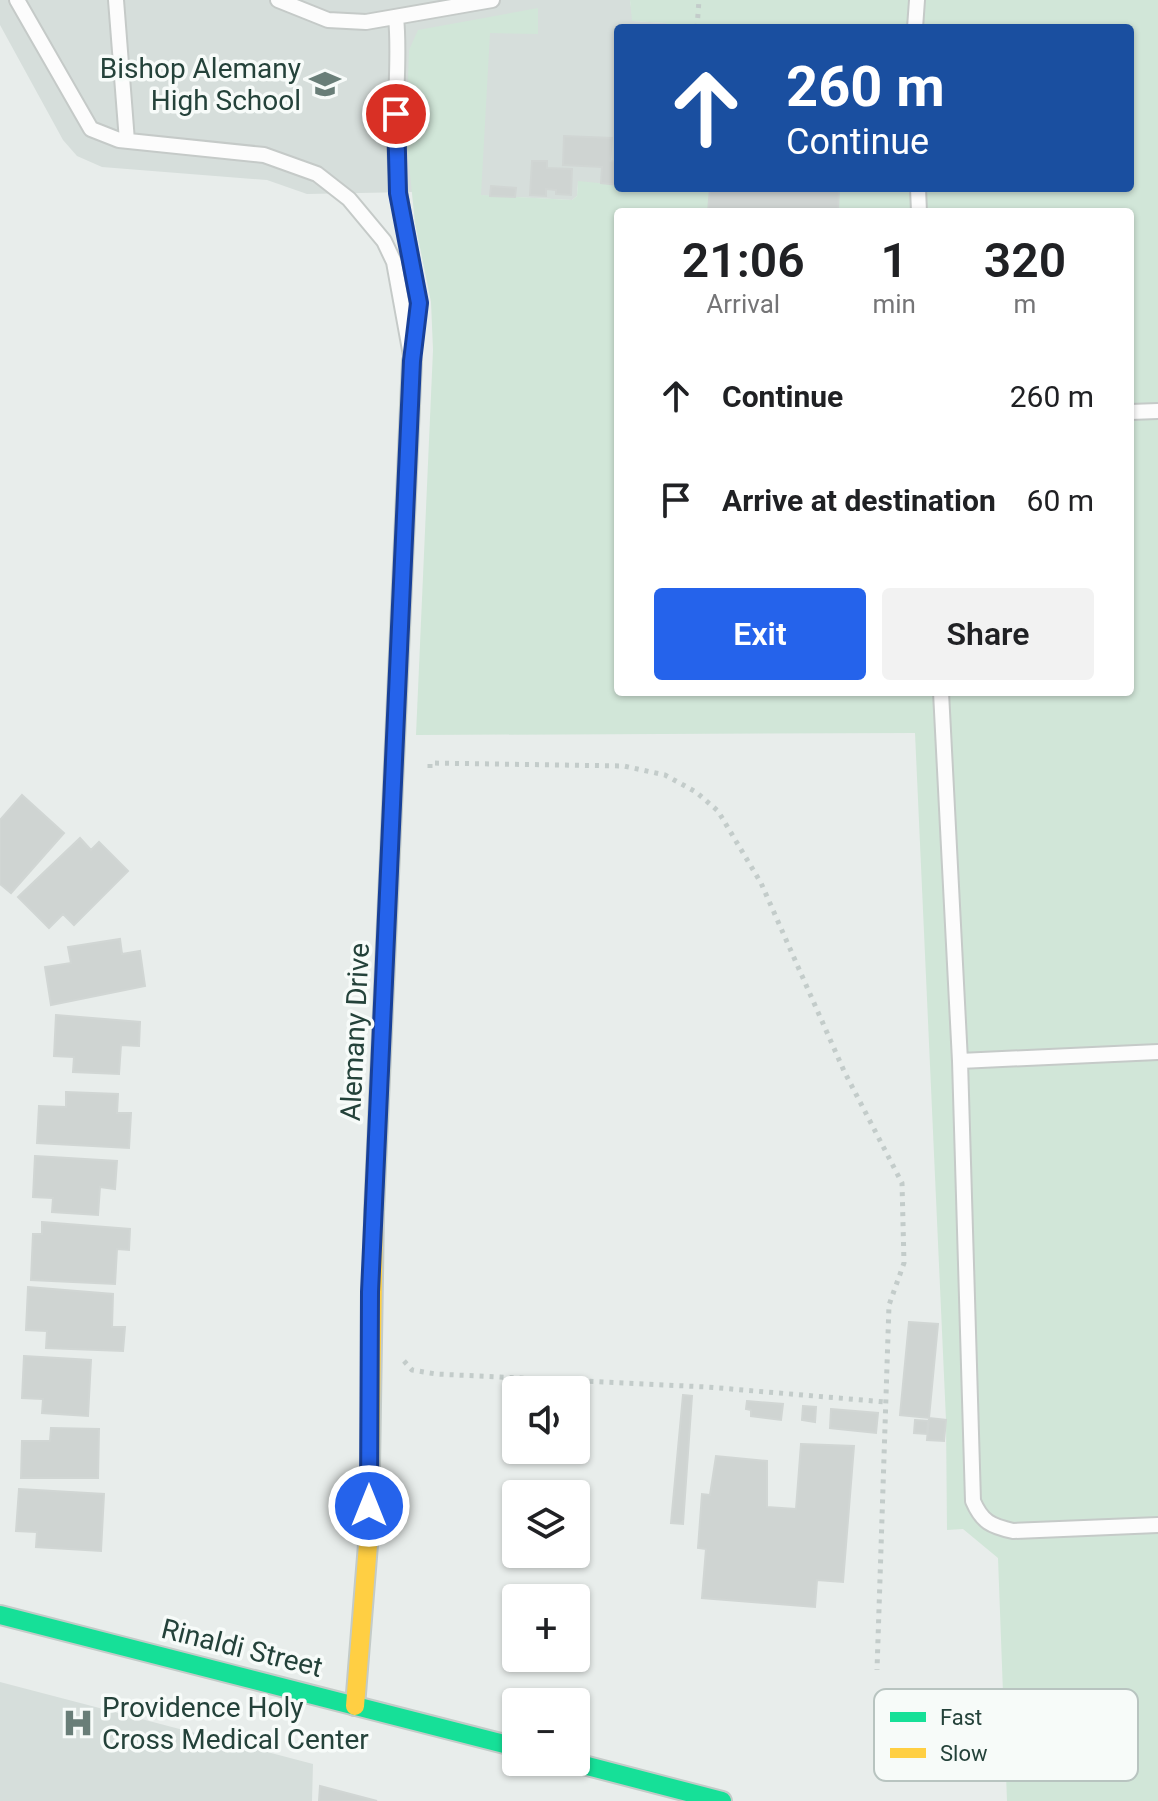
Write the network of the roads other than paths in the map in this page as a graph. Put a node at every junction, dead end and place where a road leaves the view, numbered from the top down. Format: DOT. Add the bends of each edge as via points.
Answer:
graph roads {
  1 [pos="17,0"];
  2 [pos="116,0"];
  3 [pos="278,0"];
  4 [pos="492,0"];
  5 [pos="917,0"];
  6 [pos="396,17"];
  7 [pos="915,24"];
  8 [pos="127,141"];
  9 [pos="412,361"];
  10 [pos="1158,411"];
  11 [pos="1134,412"];
  12 [pos="941,696"];
  13 [pos="1158,1052"];
  14 [pos="960,1061"];
  15 [pos="1158,1525"];
  16 [pos="0,1615"];
  17 [pos="355,1706"];
  18 [pos="502,1743"];
  19 [pos="590,1767"];
  20 [pos="722,1801"];
  1 -- 8 [label="lane" via="91,129"];
  2 -- 8 [label="lane"];
  3 -- 6 [label="lane" via="328,20"];
  4 -- 6 [label="lane"];
  5 -- 7 [label="lane"];
  6 -- 9 [label="lane" via="398,193 419,303"];
  8 -- 9 [label="lane" via="264,155 329,182 367,219 390,252"];
  9 -- 17 [label="street, Alemany Drive" via="370,1292 369,1532"];
  10 -- 11 [label="lane"];
  12 -- 14 [label="lane"];
  13 -- 14 [label="lane"];
  14 -- 15 [label="lane" via="973,1501 980,1519 1013,1531"];
  16 -- 17 [label="street, Rinaldi Street"];
  17 -- 18 [label="street, Rinaldi Street"];
  19 -- 20 [label="street"];
}
